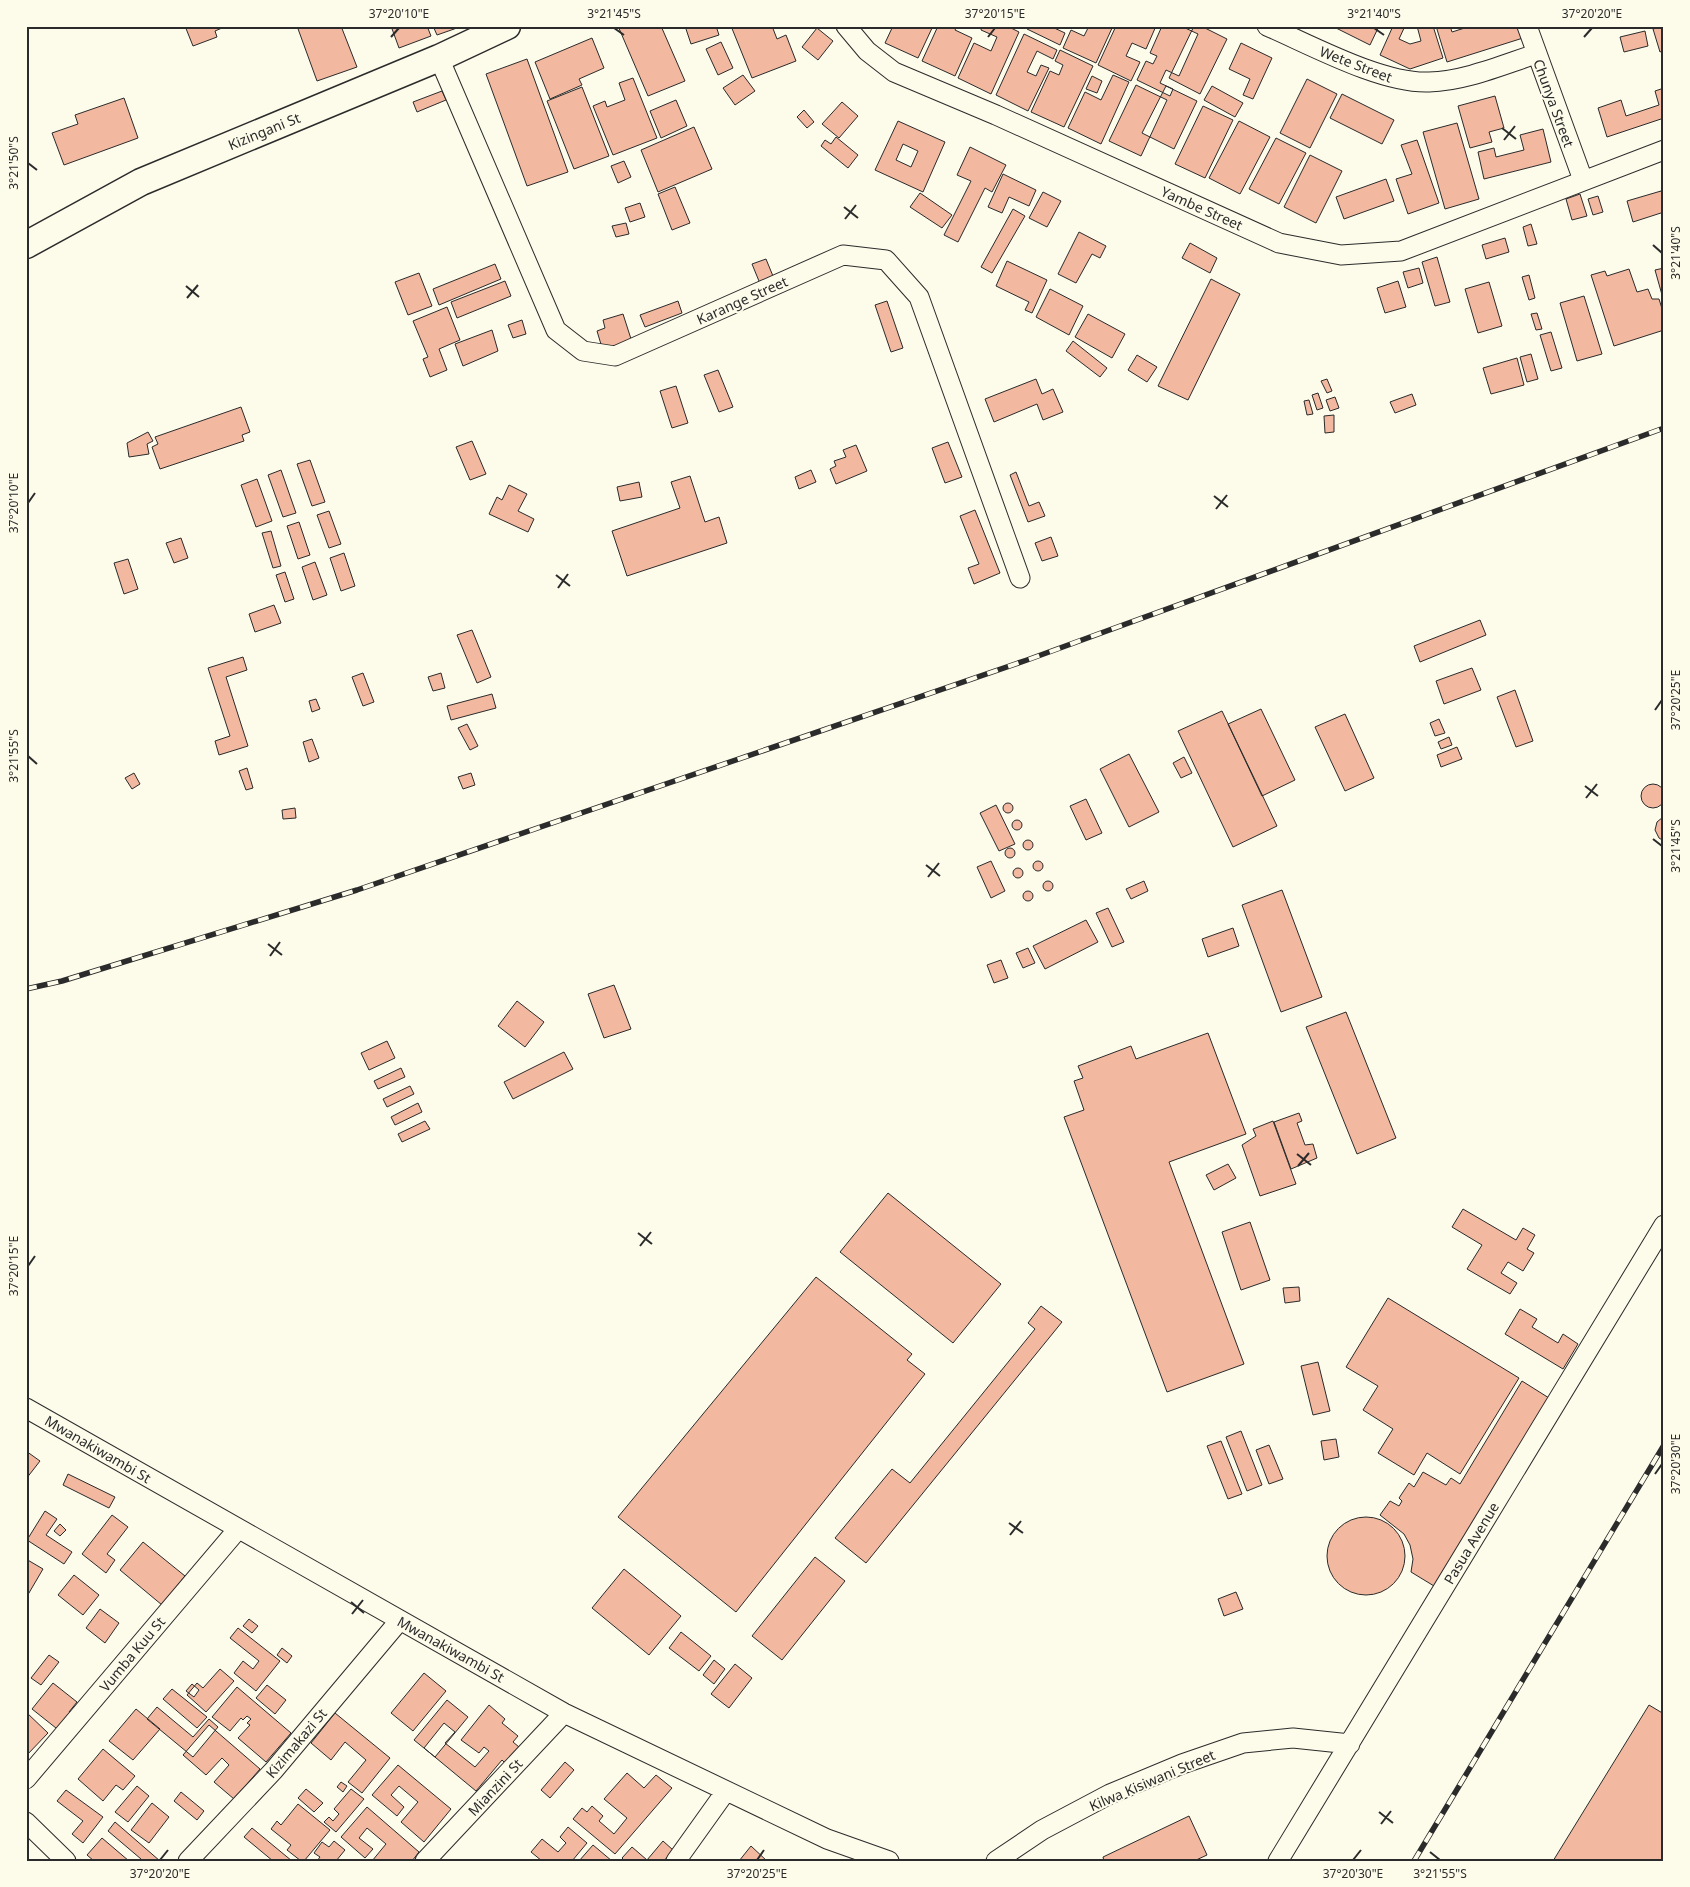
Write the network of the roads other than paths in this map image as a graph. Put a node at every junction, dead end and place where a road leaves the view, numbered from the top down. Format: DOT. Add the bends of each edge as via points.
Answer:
graph roads {
  1 [pos="507,26"];
  2 [pos="846,26"];
  3 [pos="1267,26"];
  4 [pos="1527,26"];
  5 [pos="1536,54"];
  6 [pos="439,58"];
  7 [pos="1664,150"];
  8 [pos="1583,180"];
  9 [pos="26,245"];
  10 [pos="1020,578"];
  11 [pos="1664,1224"];
  12 [pos="26,1408"];
  13 [pos="238,1529"];
  14 [pos="400,1620"];
  15 [pos="564,1713"];
  16 [pos="1350,1744"];
  17 [pos="26,1779"];
  18 [pos="726,1791"];
  19 [pos="26,1822"];
  20 [pos="66,1861"];
  21 [pos="188,1861"];
  22 [pos="425,1861"];
  23 [pos="676,1861"];
  24 [pos="889,1861"];
  25 [pos="996,1861"];
  26 [pos="1278,1861"];
  1 -- 6 [label="street, Kizingani St"];
  2 -- 8 [label="street, Yambe Street" via="867,52 894,72 1278,243 1341,254 1401,251"];
  3 -- 5 [label="street, Wete Street" via="1356,66 1398,80 1428,82 1463,77"];
  4 -- 5 [label="street, Chunya Street"];
  5 -- 8 [label="street, Chunya Street"];
  6 -- 9 [label="street, Kizingani St" via="141,182"];
  6 -- 10 [label="street, Karange Street" via="556,330 583,351 615,356 843,255 886,260 919,297"];
  7 -- 8 [label="street, Yambe Street"];
  11 -- 16 [label="street, Pasua Avenue"];
  12 -- 13 [label="street, Mwanakiwambi St"];
  13 -- 14 [label="street, Mwanakiwambi St"];
  13 -- 17 [label="street, Vumba Kuu St"];
  14 -- 15 [label="street, Mwanakiwambi St"];
  14 -- 21 [label="street, Kizimakazi St" via="274,1770"];
  15 -- 18 [label="street, Mwanakiwambi St"];
  15 -- 22 [label="street, Mianzini St"];
  16 -- 25 [label="street, Kilwa Kisiwani Street" via="1293,1738 1244,1743 1110,1794 1042,1830"];
  16 -- 26 [label="street, Pasua Avenue"];
  18 -- 23 [label="street"];
  18 -- 24 [label="street, Mwanakiwambi St" via="826,1838"];
  19 -- 20 [label="street"];
}
